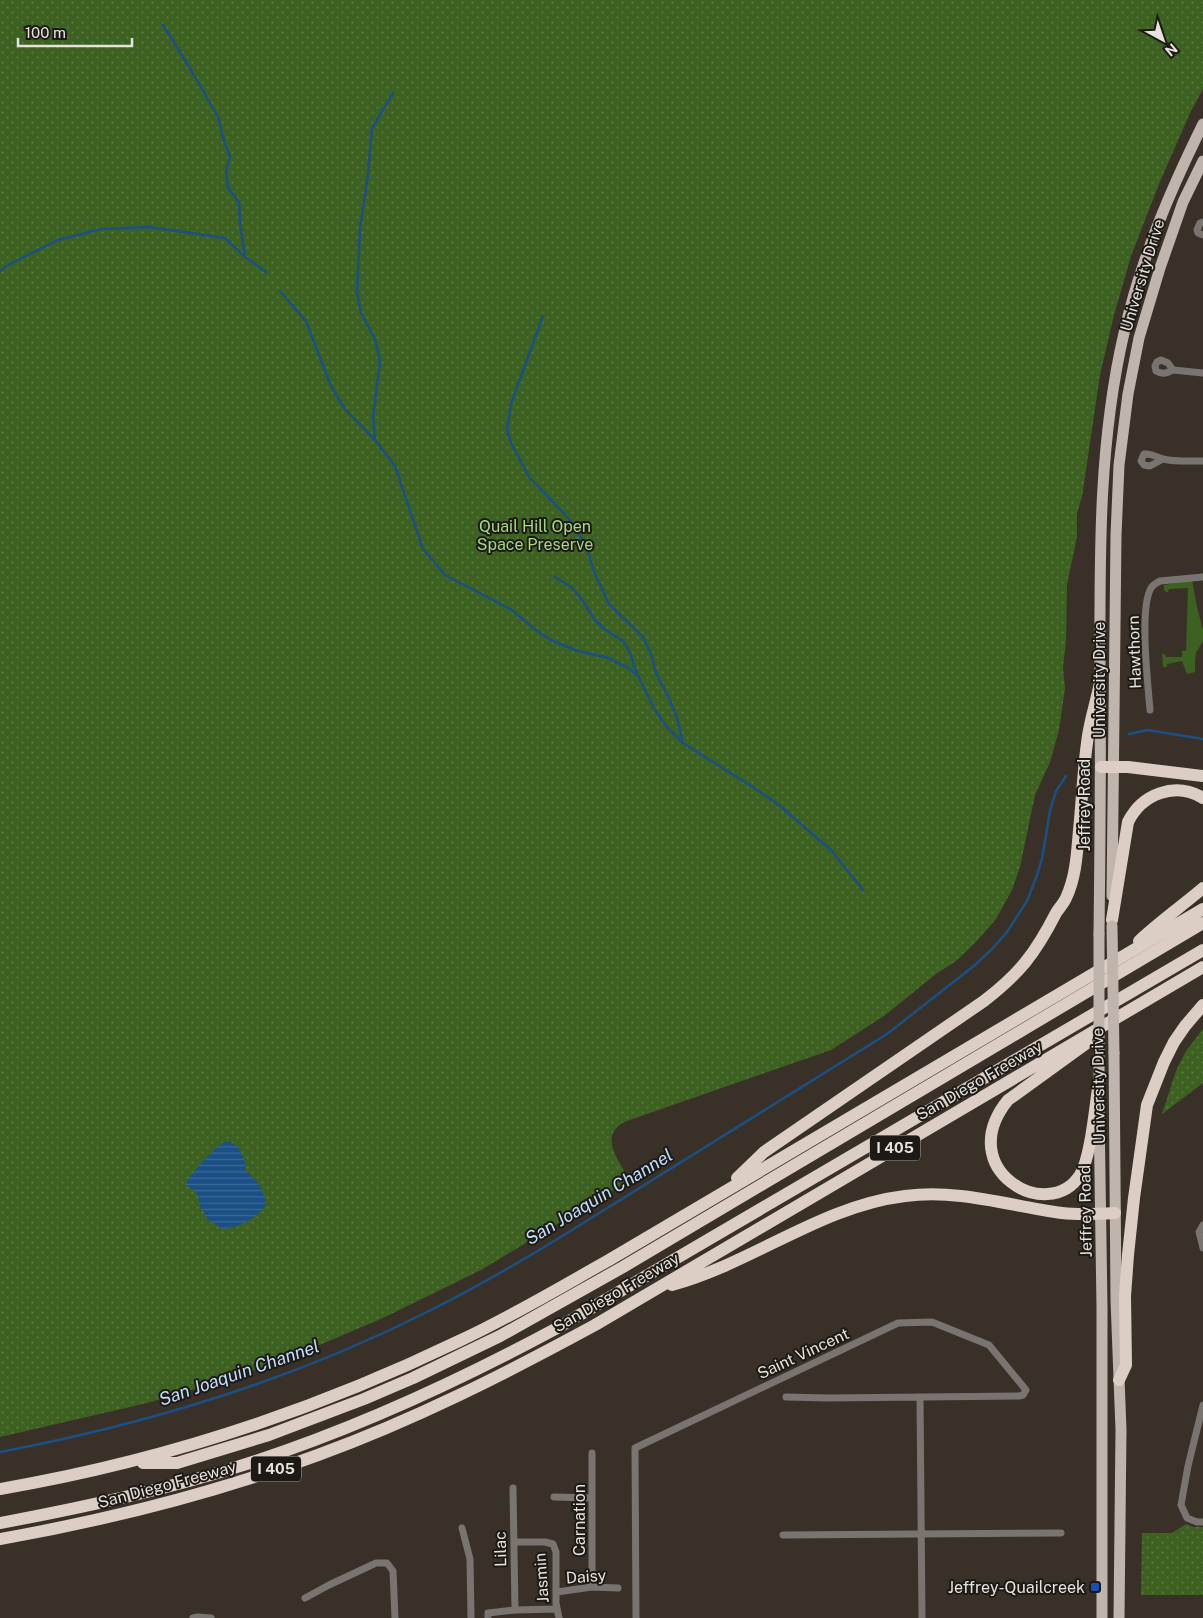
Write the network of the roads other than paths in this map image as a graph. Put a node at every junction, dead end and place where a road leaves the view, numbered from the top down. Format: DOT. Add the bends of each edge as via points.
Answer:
graph roads {
  1 [pos="1203,124"];
  2 [pos="1203,161"];
  3 [pos="1203,222"];
  4 [pos="1203,235"];
  5 [pos="1173,370"];
  6 [pos="1203,373"];
  7 [pos="1163,459"];
  8 [pos="1203,461"];
  9 [pos="1203,577"];
  10 [pos="1100,683"];
  11 [pos="1150,710"];
  12 [pos="1101,767"];
  13 [pos="1114,767"];
  14 [pos="1203,776"];
  15 [pos="1203,798"];
  16 [pos="1203,888"];
  17 [pos="1203,910"];
  18 [pos="1112,923"];
  19 [pos="1203,923"];
  20 [pos="1203,950"];
  21 [pos="1120,957"];
  22 [pos="1203,967"];
  23 [pos="1203,1005"];
  24 [pos="1136,1007"];
  25 [pos="1099,1082"];
  26 [pos="723,1192"];
  27 [pos="1116,1213"];
  28 [pos="1101,1214"];
  29 [pos="1203,1225"];
  30 [pos="1202,1248"];
  31 [pos="655,1289"];
  32 [pos="1119,1380"];
  33 [pos="786,1397"];
  34 [pos="920,1397"];
  35 [pos="1203,1405"];
  36 [pos="592,1453"];
  37 [pos="120,1464"];
  38 [pos="513,1488"];
  39 [pos="0,1489"];
  40 [pos="554,1497"];
  41 [pos="592,1498"];
  42 [pos="1203,1522"];
  43 [pos="0,1523"];
  44 [pos="462,1528"];
  45 [pos="1060,1533"];
  46 [pos="921,1534"];
  47 [pos="783,1535"];
  48 [pos="0,1539"];
  49 [pos="514,1542"];
  50 [pos="592,1586"];
  51 [pos="618,1588"];
  52 [pos="557,1592"];
  53 [pos="305,1598"];
  54 [pos="557,1608"];
  55 [pos="514,1610"];
  56 [pos="488,1615"];
  57 [pos="193,1618"];
  58 [pos="208,1618"];
  59 [pos="395,1618"];
  60 [pos="471,1618"];
  61 [pos="559,1618"];
  62 [pos="636,1618"];
  63 [pos="922,1618"];
  64 [pos="1102,1618"];
  65 [pos="1119,1618"];
  1 -- 10 [label="main road, University Drive" via="1159,220 1124,333 1113,389 1102,498"];
  2 -- 13 [label="main road, University Drive" via="1183,202 1160,268 1139,338 1128,394 1119,465 1116,536"];
  3 -- 4 [label="street" via="1197,230"];
  5 -- 6 [label="street"];
  7 -- 8 [label="street"];
  9 -- 11 [label="street, Hawthorn" via="1160,581 1150,589 1145,626"];
  10 -- 12 [label="main road, Jeffrey Road"];
  10 -- 26 [label="highway" via="1087,741 1079,840 1072,882 1066,899 1033,954 1016,975 984,1001 764,1152"];
  12 -- 13 [label="highway"];
  12 -- 25 [label="main road, Jeffrey Road, bridge"];
  13 -- 14 [label="highway"];
  13 -- 18 [label="main road, University Drive"];
  15 -- 18 [label="highway" via="1182,790 1164,791 1144,801 1132,814"];
  16 -- 21 [label="highway"];
  17 -- 21 [label="highway, San Diego Freeway"];
  18 -- 27 [label="main road, University Drive, bridge"];
  19 -- 37 [label="highway, San Diego Freeway" via="632,1262 500,1336 381,1392 269,1435 177,1463"];
  20 -- 43 [label="highway" via="576,1318 408,1403 240,1466 110,1502"];
  21 -- 26 [label="highway, San Diego Freeway"];
  22 -- 24 [label="highway, San Diego Freeway / I 405"];
  23 -- 32 [label="highway" via="1174,1042 1147,1105 1128,1255 1126,1365"];
  24 -- 25 [label="highway" via="1008,1100 1000,1110 990,1145 998,1169 1007,1179 1037,1194 1058,1192 1074,1183 1086,1162"];
  24 -- 31 [label="highway, San Diego Freeway / I 405"];
  25 -- 28 [label="main road, Jeffrey Road"];
  26 -- 37 [label="highway, San Diego Freeway" via="521,1309 404,1367 251,1426"];
  27 -- 28 [label="highway"];
  27 -- 32 [label="main road, Jeffrey Road"];
  28 -- 31 [label="highway" via="1064,1213 970,1196 906,1195 851,1208 694,1279"];
  28 -- 64 [label="main road, Jeffrey Road"];
  29 -- 30 [label="street" via="1200,1232"];
  31 -- 48 [label="highway, San Diego Freeway / I 405" via="481,1385 318,1455 151,1507"];
  32 -- 65 [label="main road, Jeffrey Road"];
  33 -- 34 [label="street, Saint Vincent"];
  34 -- 46 [label="street"];
  34 -- 62 [label="street, Saint Vincent" via="1023,1396 1026,1390 989,1345 932,1322 898,1323 635,1448"];
  35 -- 42 [label="street" via="1181,1505 1187,1518"];
  36 -- 41 [label="street, Carnation"];
  37 -- 39 [label="highway, San Diego Freeway"];
  38 -- 49 [label="street, Lilac"];
  40 -- 41 [label="street"];
  41 -- 50 [label="street, Carnation"];
  44 -- 60 [label="street" via="470,1560"];
  45 -- 46 [label="street"];
  46 -- 47 [label="street"];
  46 -- 63 [label="street"];
  49 -- 52 [label="street, Jasmin" via="553,1544"];
  49 -- 55 [label="street, Lilac"];
  50 -- 51 [label="street, Daisy"];
  50 -- 52 [label="street, Daisy"];
  52 -- 54 [label="street, Jasmin"];
  53 -- 59 [label="street" via="376,1563 387,1563 393,1571"];
  54 -- 55 [label="street"];
  54 -- 61 [label="street, Jasmin"];
  55 -- 56 [label="street"];
  57 -- 58 [label="street"];
}
